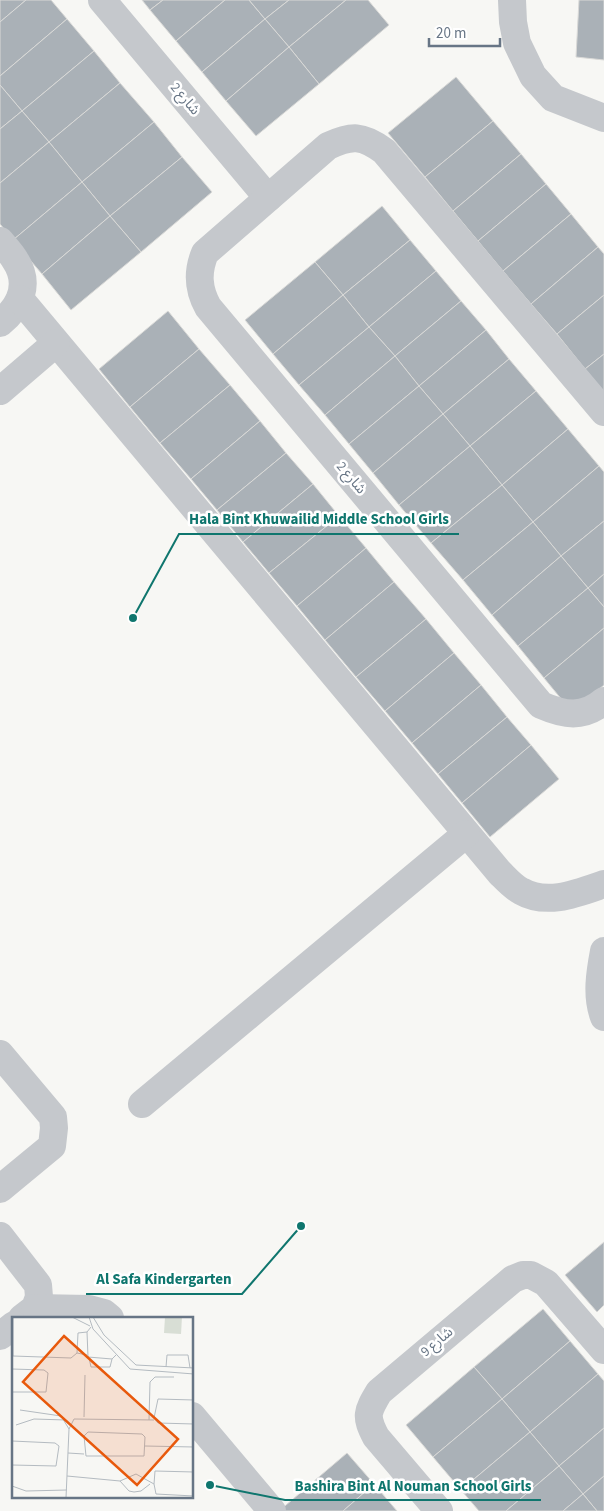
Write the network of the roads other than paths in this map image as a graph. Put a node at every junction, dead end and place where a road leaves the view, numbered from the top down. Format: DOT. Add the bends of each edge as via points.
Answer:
graph roads {
  1 [pos="102,0"];
  2 [pos="512,0"];
  3 [pos="604,118"];
  4 [pos="268,198"];
  5 [pos="0,241"];
  6 [pos="20,300"];
  7 [pos="0,323"];
  8 [pos="56,343"];
  9 [pos="0,391"];
  10 [pos="604,412"];
  11 [pos="604,701"];
  12 [pos="466,834"];
  13 [pos="604,884"];
  14 [pos="604,951"];
  15 [pos="604,1017"];
  16 [pos="0,1054"];
  17 [pos="142,1104"];
  18 [pos="0,1189"];
  19 [pos="0,1236"];
  20 [pos="29,1313"];
  21 [pos="109,1317"];
  22 [pos="12,1327"];
  23 [pos="0,1336"];
  24 [pos="604,1350"];
  25 [pos="194,1418"];
  26 [pos="272,1511"];
  27 [pos="440,1511"];
  1 -- 4 [label="street, شارع 2"];
  2 -- 3 [label="street" via="518,42 533,76 553,98"];
  4 -- 10 [label="street, شارع 2" via="328,146 345,138 371,142 384,150"];
  4 -- 11 [label="street, شارع 2" via="205,253 200,264 199,283 208,307 541,705 556,712 576,714"];
  5 -- 6 [label="street" via="20,269"];
  6 -- 7 [label="street"];
  6 -- 8 [label="street"];
  8 -- 9 [label="street"];
  8 -- 12 [label="street"];
  12 -- 13 [label="street" via="500,873 521,891 543,899 570,896"];
  12 -- 17 [label="street"];
  14 -- 15 [label="street" via="599,981"];
  16 -- 18 [label="street" via="52,1117 54,1128 52,1146"];
  19 -- 20 [label="street" via="38,1285 39,1296"];
  20 -- 21 [label="street" via="88,1309"];
  22 -- 23 [label="street"];
  24 -- 27 [label="street, شارع 9" via="546,1283 531,1275 523,1275 513,1279 379,1392 370,1406 368,1418 376,1437"];
  25 -- 26 [label="street"];
}
